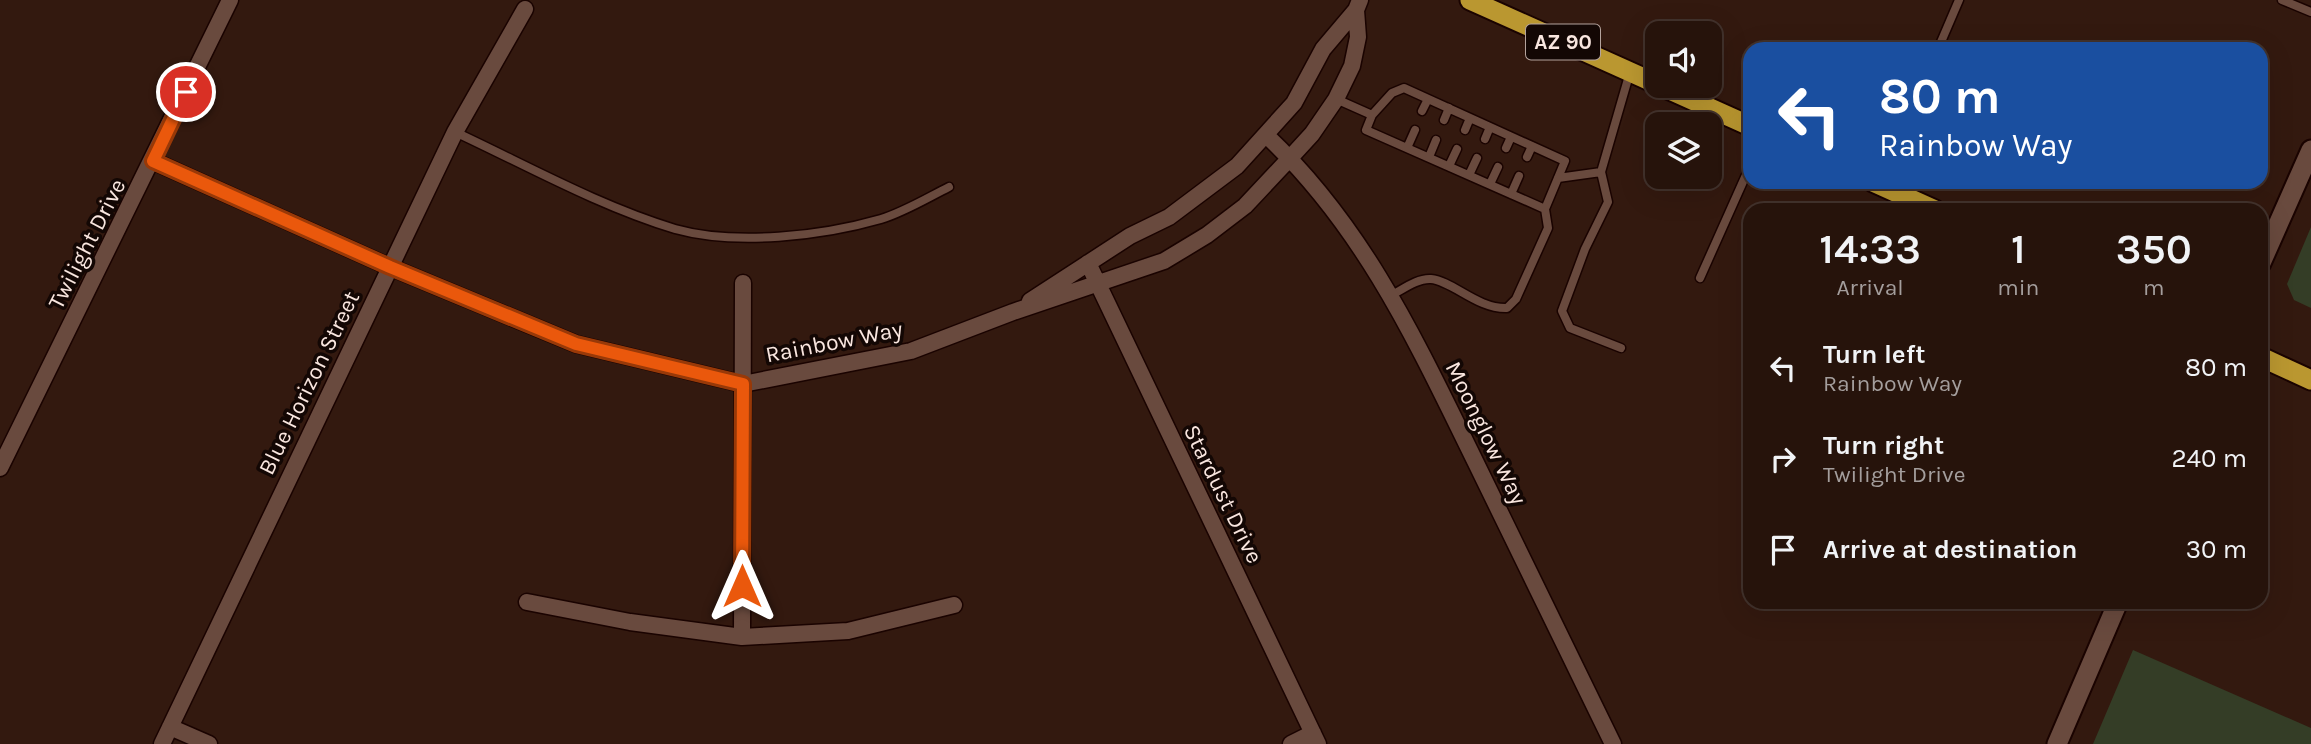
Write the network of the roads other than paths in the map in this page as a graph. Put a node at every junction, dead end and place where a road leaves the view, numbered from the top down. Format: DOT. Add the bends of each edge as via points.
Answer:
graph roads {
  1 [pos="230,0"];
  2 [pos="1469,0"];
  3 [pos="1959,0"];
  4 [pos="2282,0"];
  5 [pos="1358,5"];
  6 [pos="525,9"];
  7 [pos="2311,12"];
  8 [pos="1941,42"];
  9 [pos="1630,72"];
  10 [pos="1645,79"];
  11 [pos="1688,98"];
  12 [pos="1336,99"];
  13 [pos="1428,99"];
  14 [pos="1449,108"];
  15 [pos="1422,111"];
  16 [pos="1372,115"];
  17 [pos="1470,118"];
  18 [pos="1444,120"];
  19 [pos="1743,123"];
  20 [pos="1490,127"];
  21 [pos="1415,130"];
  22 [pos="1465,130"];
  23 [pos="455,132"];
  24 [pos="1266,136"];
  25 [pos="1511,137"];
  26 [pos="1485,139"];
  27 [pos="1436,140"];
  28 [pos="1532,146"];
  29 [pos="1407,148"];
  30 [pos="1506,148"];
  31 [pos="1457,149"];
  32 [pos="2311,150"];
  33 [pos="1429,157"];
  34 [pos="1527,157"];
  35 [pos="1290,158"];
  36 [pos="1477,158"];
  37 [pos="153,161"];
  38 [pos="1449,166"];
  39 [pos="1498,167"];
  40 [pos="1601,172"];
  41 [pos="1469,175"];
  42 [pos="1519,176"];
  43 [pos="1558,178"];
  44 [pos="1743,182"];
  45 [pos="1490,184"];
  46 [pos="949,187"];
  47 [pos="1891,189"];
  48 [pos="1511,194"];
  49 [pos="1919,203"];
  50 [pos="1545,209"];
  51 [pos="2268,247"];
  52 [pos="1088,263"];
  53 [pos="390,267"];
  54 [pos="1700,278"];
  55 [pos="743,283"];
  56 [pos="1098,285"];
  57 [pos="1390,296"];
  58 [pos="1013,312"];
  59 [pos="1621,348"];
  60 [pos="2268,360"];
  61 [pos="2311,380"];
  62 [pos="743,384"];
  63 [pos="0,468"];
  64 [pos="527,602"];
  65 [pos="954,605"];
  66 [pos="2112,609"];
  67 [pos="742,637"];
  68 [pos="170,727"];
  69 [pos="1316,739"];
  70 [pos="162,744"];
  71 [pos="209,744"];
  72 [pos="1291,744"];
  73 [pos="1613,744"];
  74 [pos="2057,744"];
  1 -- 37 [label="street, Twilight Drive"];
  2 -- 9 [label="highway, AZ 90"];
  3 -- 8 [label="lane"];
  4 -- 7 [label="lane"];
  5 -- 12 [label="street, Rainbow Way" via="1352,66"];
  5 -- 24 [label="street, Rainbow Way" via="1323,48 1294,103"];
  6 -- 23 [label="street, Blue Horizon Street"];
  9 -- 10 [label="highway, AZ 90"];
  9 -- 40 [label="lane"];
  11 -- 19 [label="highway, AZ 90"];
  12 -- 16 [label="lane"];
  12 -- 35 [label="street, Rainbow Way"];
  13 -- 14 [label="lane"];
  13 -- 15 [label="lane"];
  13 -- 16 [label="lane" via="1404,88 1392,93"];
  14 -- 17 [label="lane"];
  14 -- 18 [label="lane"];
  16 -- 29 [label="lane" via="1366,130"];
  17 -- 20 [label="lane"];
  17 -- 22 [label="lane"];
  20 -- 25 [label="lane"];
  20 -- 26 [label="lane"];
  21 -- 29 [label="lane"];
  23 -- 46 [label="lane" via="676,229 736,237 804,235 883,219"];
  23 -- 53 [label="street, Blue Horizon Street"];
  24 -- 35 [label="street, Moonglow Way"];
  24 -- 52 [label="street, Rainbow Way" via="1169,218"];
  25 -- 28 [label="lane"];
  25 -- 30 [label="lane"];
  27 -- 33 [label="lane"];
  28 -- 34 [label="lane"];
  28 -- 43 [label="lane" via="1565,162"];
  29 -- 33 [label="lane"];
  31 -- 38 [label="lane"];
  32 -- 51 [label="street"];
  33 -- 38 [label="lane"];
  35 -- 56 [label="street, Rainbow Way" via="1245,206 1207,235 1164,261"];
  35 -- 57 [label="street, Moonglow Way" via="1356,237"];
  36 -- 41 [label="lane"];
  37 -- 53 [label="street, Rainbow Way"];
  37 -- 63 [label="street, Twilight Drive"];
  38 -- 41 [label="lane"];
  39 -- 45 [label="lane"];
  40 -- 43 [label="lane"];
  40 -- 59 [label="lane" via="1608,202 1562,311 1570,328"];
  41 -- 45 [label="lane"];
  42 -- 48 [label="lane"];
  43 -- 50 [label="lane"];
  44 -- 54 [label="lane"];
  45 -- 48 [label="lane"];
  47 -- 49 [label="highway"];
  48 -- 50 [label="lane"];
  50 -- 57 [label="lane" via="1548,228 1516,299 1507,308 1494,308 1431,279"];
  52 -- 56 [label="street, Stardust Drive"];
  52 -- 58 [label="street, Rainbow Way"];
  53 -- 62 [label="street, Rainbow Way" via="576,344"];
  53 -- 68 [label="street, Blue Horizon Street"];
  55 -- 62 [label="street"];
  56 -- 58 [label="street, Rainbow Way"];
  56 -- 69 [label="street, Stardust Drive"];
  57 -- 73 [label="street, Moonglow Way"];
  58 -- 62 [label="street, Rainbow Way" via="911,351"];
  60 -- 61 [label="highway"];
  62 -- 67 [label="street"];
  64 -- 67 [label="street"];
  65 -- 67 [label="street" via="848,631"];
  66 -- 74 [label="street"];
  68 -- 70 [label="street, Blue Horizon Street"];
  68 -- 71 [label="street"];
  69 -- 72 [label="street"];
}
